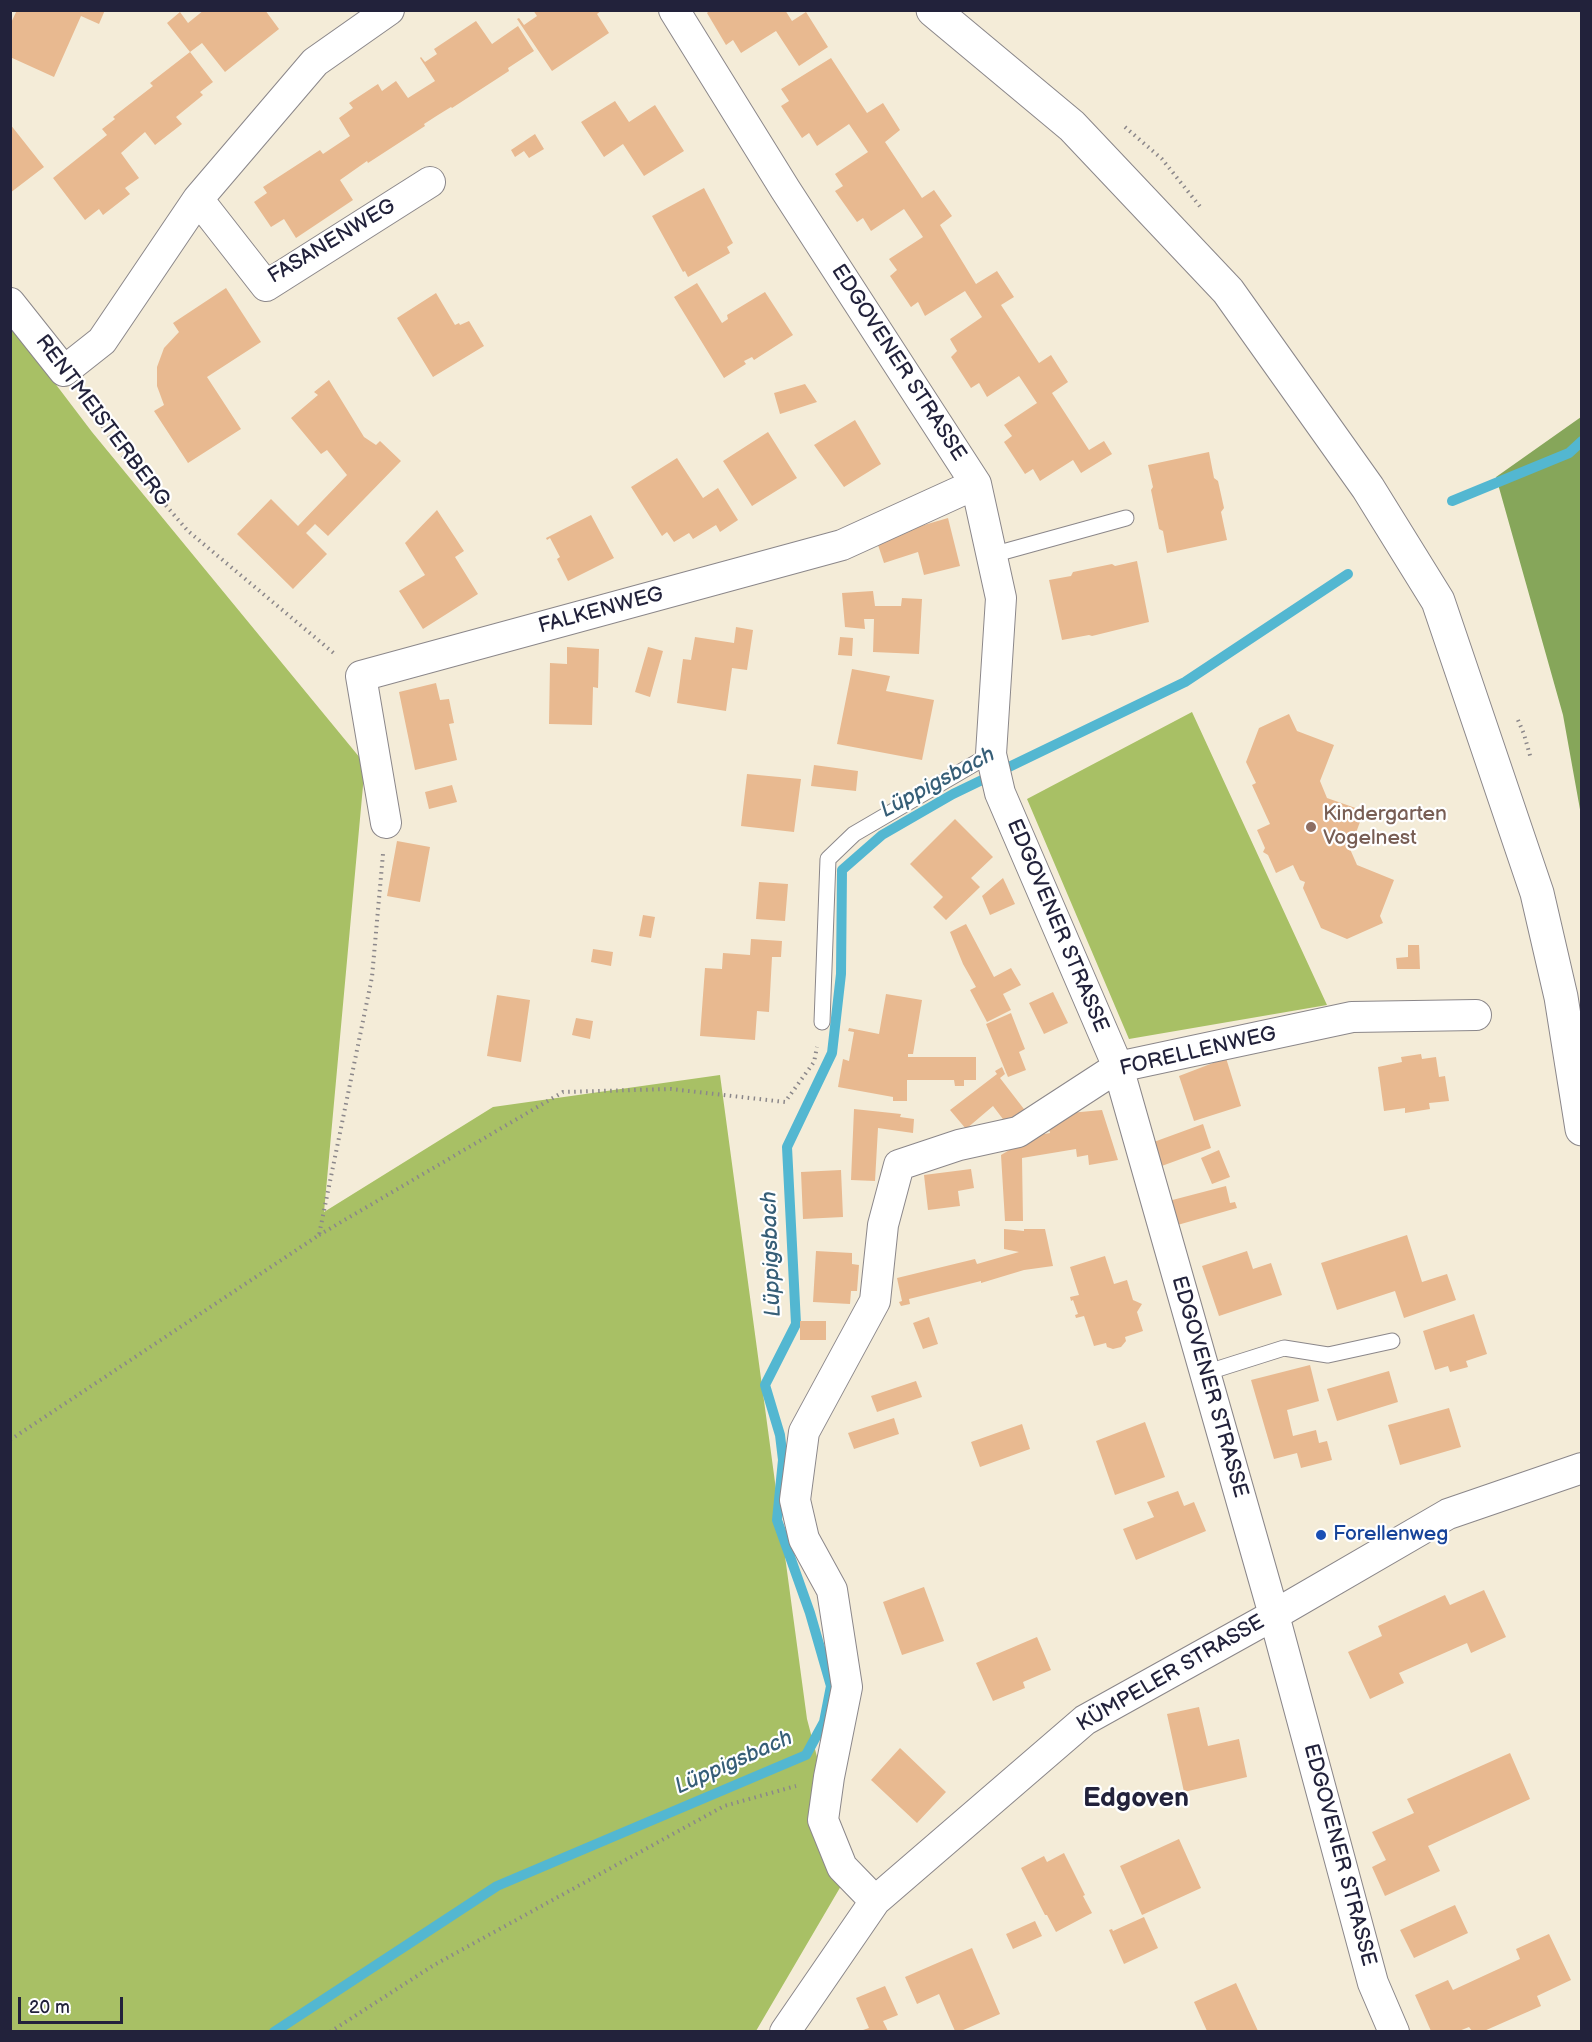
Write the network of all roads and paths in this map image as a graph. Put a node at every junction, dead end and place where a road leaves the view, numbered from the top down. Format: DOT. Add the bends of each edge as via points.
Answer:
graph roads {
  1 [pos="389,10"];
  2 [pos="674,10"];
  3 [pos="933,10"];
  4 [pos="430,182"];
  5 [pos="198,199"];
  6 [pos="10,303"];
  7 [pos="64,371"];
  8 [pos="976,484"];
  9 [pos="1126,518"];
  10 [pos="992,555"];
  11 [pos="361,676"];
  12 [pos="991,754"];
  13 [pos="386,823"];
  14 [pos="1476,1015"];
  15 [pos="822,1023"];
  16 [pos="1118,1067"];
  17 [pos="1581,1129"];
  18 [pos="320,1235"];
  19 [pos="1392,1341"];
  20 [pos="1205,1373"];
  21 [pos="10,1440"];
  22 [pos="1581,1468"];
  23 [pos="1274,1615"];
  24 [pos="828,1778"];
  25 [pos="875,1901"];
  26 [pos="330,2031"];
  27 [pos="784,2031"];
  28 [pos="1394,2031"];
  1 -- 5 [label="street" via="315,62"];
  2 -- 8 [label="street, EDGOVENER STRASSE"];
  3 -- 17 [label="main road" via="1072,126 1228,291 1368,488 1438,601 1537,893 1561,997"];
  4 -- 5 [label="street, FASANENWEG" via="266,286"];
  5 -- 7 [label="street" via="102,340"];
  6 -- 7 [label="street, RENTMEISTERBERG"];
  7 -- 11 [label="path, RENTMEISTERBERG" via="122,455 188,531"];
  8 -- 10 [label="street, EDGOVENER STRASSE"];
  8 -- 11 [label="street, FALKENWEG" via="842,545"];
  9 -- 10 [label="lane"];
  10 -- 12 [label="street, EDGOVENER STRASSE" via="1001,598"];
  11 -- 13 [label="street"];
  12 -- 15 [label="lane" via="854,834 828,859"];
  12 -- 16 [label="street, EDGOVENER STRASSE" via="1000,793"];
  13 -- 18 [label="path" via="372,977"];
  14 -- 16 [label="street, FORELLENWEG" via="1352,1017"];
  15 -- 18 [label="path" via="814,1062 785,1102 671,1089 563,1092"];
  16 -- 20 [label="street, EDGOVENER STRASSE"];
  16 -- 24 [label="street, FORELLENWEG" via="1018,1132 959,1145 899,1165 883,1225 875,1301 804,1432 795,1500 804,1539 832,1590 848,1687"];
  18 -- 21 [label="path"];
  19 -- 20 [label="lane" via="1328,1355 1284,1348"];
  20 -- 23 [label="street, EDGOVENER STRASSE"];
  22 -- 23 [label="street, KÜMPELER STRASSE" via="1448,1514"];
  23 -- 25 [label="street, KÜMPELER STRASSE" via="1086,1720"];
  23 -- 28 [label="street, EDGOVENER STRASSE" via="1373,1983"];
  24 -- 25 [label="street, FORELLENWEG" via="822,1820 842,1867"];
  24 -- 26 [label="path" via="724,1806 434,1965"];
  25 -- 27 [label="street, KÜMPELER STRASSE"];
}
